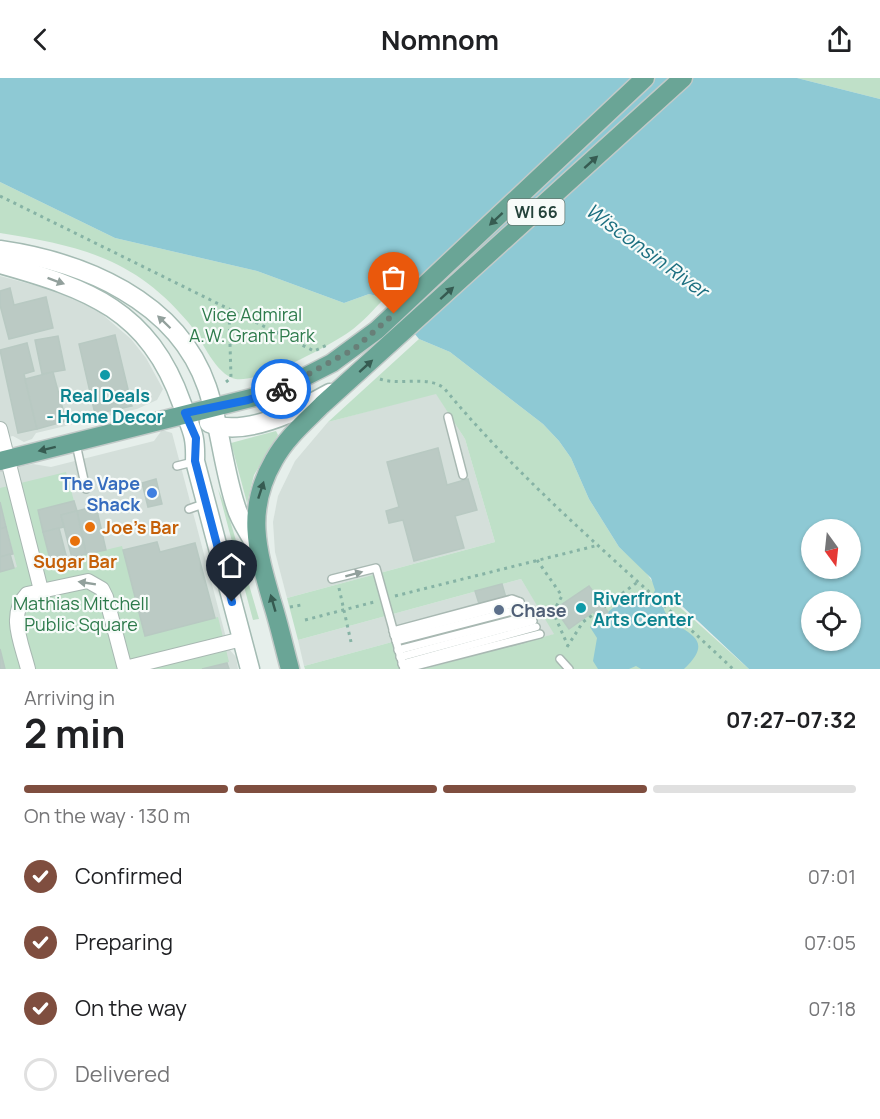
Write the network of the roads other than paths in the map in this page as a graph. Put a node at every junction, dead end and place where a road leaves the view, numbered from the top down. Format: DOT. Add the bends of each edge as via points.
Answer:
graph roads {
  1 [pos="645,78"];
  2 [pos="683,78"];
  3 [pos="0,249"];
  4 [pos="0,264"];
  5 [pos="345,385"];
  6 [pos="213,408"];
  7 [pos="185,413"];
  8 [pos="448,417"];
  9 [pos="217,427"];
  10 [pos="0,429"];
  11 [pos="75,442"];
  12 [pos="3,460"];
  13 [pos="195,461"];
  14 [pos="177,466"];
  15 [pos="463,475"];
  16 [pos="86,489"];
  17 [pos="257,548"];
  18 [pos="332,579"];
  19 [pos="41,590"];
  20 [pos="394,636"];
  21 [pos="242,639"];
  22 [pos="560,659"];
  23 [pos="402,662"];
  24 [pos="125,668"];
  25 [pos="28,669"];
  26 [pos="250,669"];
  27 [pos="290,669"];
  28 [pos="569,669"];
  1 -- 6 [label="main road, WI 66, one-way" via="377,330 332,363 291,385"];
  5 -- 2 [label="main road, WI 66, one-way"];
  6 -- 3 [label="street, one-way" via="199,366 173,330 145,304 56,260"];
  4 -- 7 [label="street, one-way" via="73,287 131,321 168,370"];
  5 -- 9 [label="street" via="292,413"];
  17 -- 5 [label="main road, WI 66, one-way" via="255,510 274,459 289,438"];
  6 -- 7 [label="main road, WI 66"];
  6 -- 9 [label="street"];
  7 -- 9 [label="street"];
  7 -- 11 [label="main road, WI 66"];
  7 -- 13 [label="street" via="196,438"];
  8 -- 15 [label="lane"];
  9 -- 17 [label="street" via="236,508"];
  10 -- 12 [label="street"];
  11 -- 12 [label="main road, WI 66, one-way"];
  11 -- 16 [label="lane"];
  12 -- 19 [label="street"];
  13 -- 14 [label="lane"];
  13 -- 21 [label="street" via="197,506"];
  27 -- 17 [label="main road, WI 66, one-way"];
  18 -- 20 [label="lane, one-way" via="376,568"];
  24 -- 19 [label="street, one-way" via="102,589 88,581"];
  19 -- 25 [label="street" via="27,594 17,607 16,624"];
  20 -- 20 [label="lane" via="522,605 512,599"];
  20 -- 23 [label="lane"];
  21 -- 24 [label="street"];
  21 -- 26 [label="street"];
  22 -- 28 [label="lane"];
  23 -- 23 [label="lane" via="534,624"];
}
